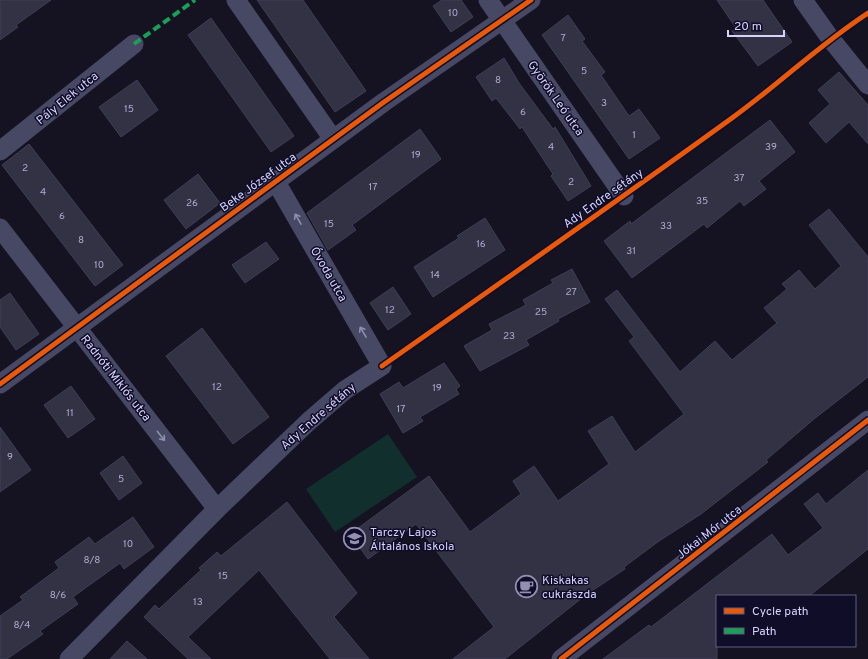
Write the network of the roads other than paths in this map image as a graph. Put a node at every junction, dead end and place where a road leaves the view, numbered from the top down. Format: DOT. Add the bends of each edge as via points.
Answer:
graph roads {
  1 [pos="236,0"];
  2 [pos="488,0"];
  3 [pos="531,0"];
  4 [pos="803,0"];
  5 [pos="502,21"];
  6 [pos="134,44"];
  7 [pos="868,85"];
  8 [pos="333,140"];
  9 [pos="0,151"];
  10 [pos="276,182"];
  11 [pos="624,196"];
  12 [pos="0,228"];
  13 [pos="77,327"];
  14 [pos="382,366"];
  15 [pos="0,384"];
  16 [pos="868,420"];
  17 [pos="217,509"];
  18 [pos="69,659"];
  19 [pos="562,659"];
  1 -- 8 [label="street"];
  2 -- 5 [label="street, Györök Leó utca"];
  3 -- 5 [label="street, Beke József utca"];
  4 -- 7 [label="street"];
  5 -- 8 [label="street, Beke József utca"];
  5 -- 11 [label="street, Györök Leó utca"];
  6 -- 9 [label="street, Pály Elek utca"];
  8 -- 10 [label="street, Beke József utca"];
  10 -- 13 [label="street, Beke József utca"];
  14 -- 10 [label="street, Óvoda utca, one-way"];
  12 -- 13 [label="street, Radnóti Miklós utca"];
  13 -- 15 [label="street, Beke József utca"];
  13 -- 17 [label="street, Radnóti Miklós utca, one-way"];
  14 -- 17 [label="street, Ady Endre sétány" via="345,390"];
  16 -- 19 [label="street, Jókai Mór utca"];
  17 -- 18 [label="street, Ady Endre sétány"];
}
